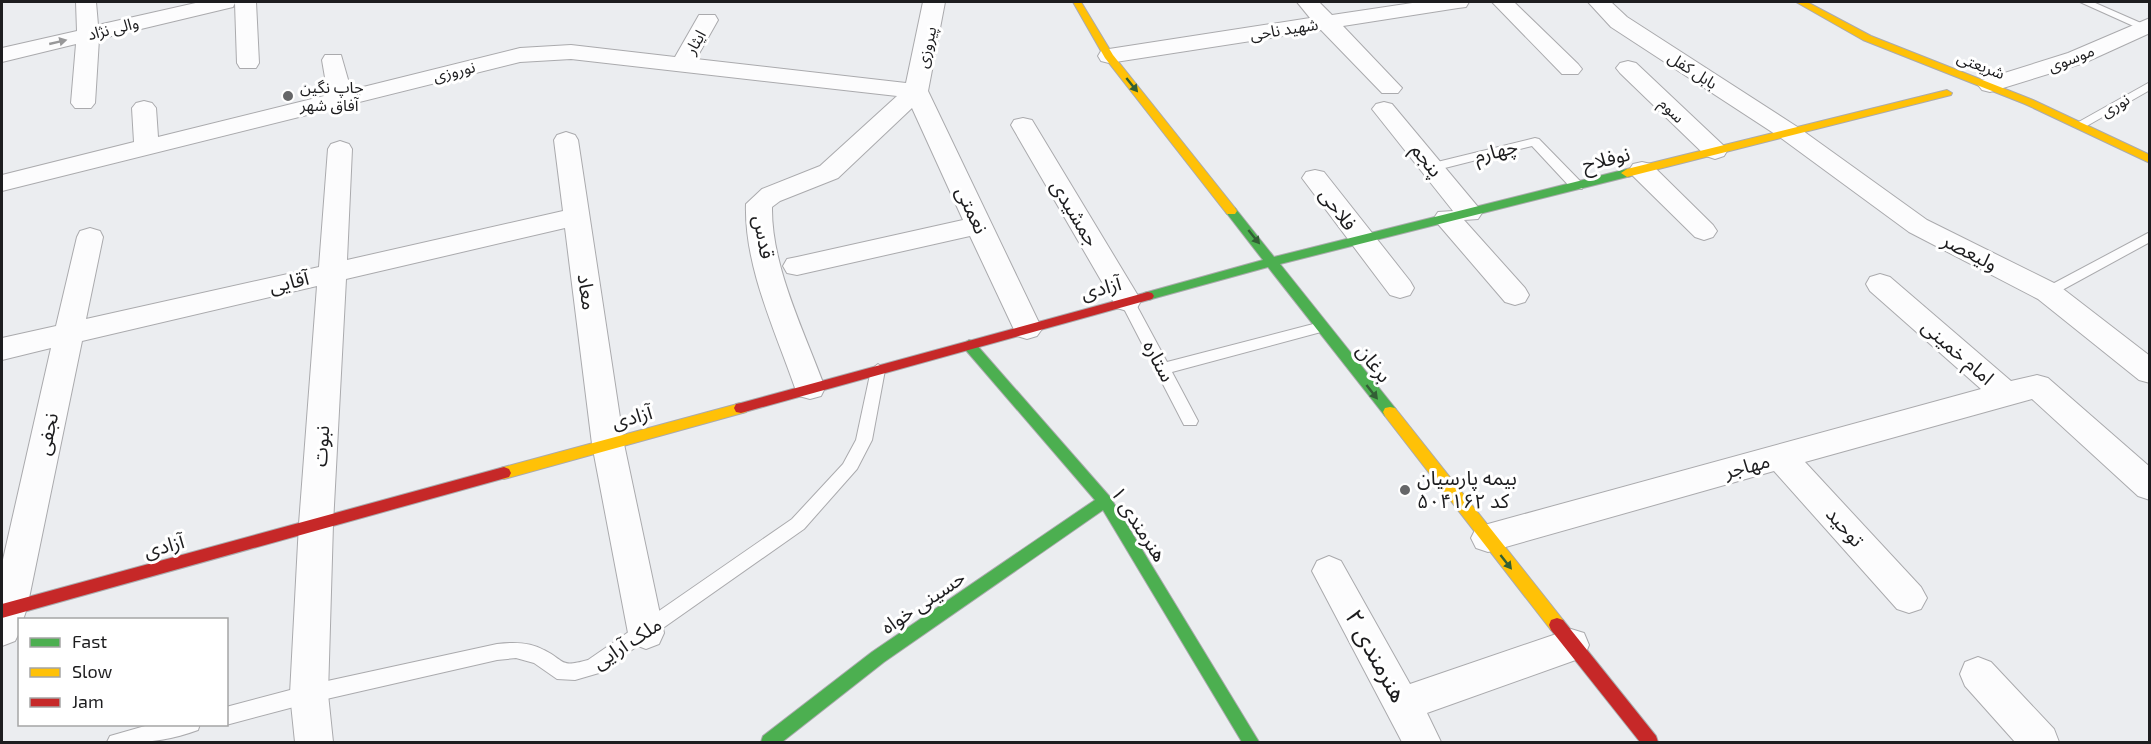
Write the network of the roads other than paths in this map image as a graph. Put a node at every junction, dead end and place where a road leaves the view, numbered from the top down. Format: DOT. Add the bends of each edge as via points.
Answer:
graph roads {
  1 [pos="86,2"];
  2 [pos="225,2"];
  3 [pos="246,2"];
  4 [pos="934,2"];
  5 [pos="1077,2"];
  6 [pos="1307,2"];
  7 [pos="1458,2"];
  8 [pos="1502,2"];
  9 [pos="1599,2"];
  10 [pos="1801,2"];
  11 [pos="2085,2"];
  12 [pos="707,20"];
  13 [pos="1326,22"];
  14 [pos="2147,25"];
  15 [pos="88,35"];
  16 [pos="2,55"];
  17 [pos="1109,56"];
  18 [pos="333,60"];
  19 [pos="248,63"];
  20 [pos="682,64"];
  21 [pos="1628,68"];
  22 [pos="1570,69"];
  23 [pos="1990,85"];
  24 [pos="2150,85"];
  25 [pos="916,91"];
  26 [pos="1947,93"];
  27 [pos="341,100"];
  28 [pos="83,103"];
  29 [pos="144,108"];
  30 [pos="2081,124"];
  31 [pos="1023,125"];
  32 [pos="1790,133"];
  33 [pos="566,140"];
  34 [pos="147,147"];
  35 [pos="340,149"];
  36 [pos="1715,151"];
  37 [pos="2150,160"];
  38 [pos="1433,167"];
  39 [pos="1642,170"];
  40 [pos="1315,178"];
  41 [pos="2,183"];
  42 [pos="1577,186"];
  43 [pos="1458,215"];
  44 [pos="576,217"];
  45 [pos="979,225"];
  46 [pos="1704,231"];
  47 [pos="2150,236"];
  48 [pos="90,237"];
  49 [pos="1362,239"];
  50 [pos="1274,261"];
  51 [pos="797,266"];
  52 [pos="332,273"];
  53 [pos="1880,285"];
  54 [pos="1400,288"];
  55 [pos="2048,292"];
  56 [pos="1515,295"];
  57 [pos="1127,301"];
  58 [pos="1321,327"];
  59 [pos="1027,329"];
  60 [pos="69,333"];
  61 [pos="969,345"];
  62 [pos="2,349"];
  63 [pos="1163,369"];
  64 [pos="878,370"];
  65 [pos="2150,372"];
  66 [pos="810,388"];
  67 [pos="2006,394"];
  68 [pos="1190,421"];
  69 [pos="608,444"];
  70 [pos="1781,457"];
  71 [pos="2150,487"];
  72 [pos="1105,501"];
  73 [pos="316,524"];
  74 [pos="1488,538"];
  75 [pos="1329,571"];
  76 [pos="1909,598"];
  77 [pos="4,616"];
  78 [pos="646,633"];
  79 [pos="1571,645"];
  80 [pos="1978,674"];
  81 [pos="309,694"];
  82 [pos="1403,704"];
  83 [pos="228,715"];
  84 [pos="183,726"];
  85 [pos="117,742"];
  86 [pos="314,742"];
  87 [pos="769,742"];
  88 [pos="1251,742"];
  89 [pos="1422,742"];
  90 [pos="1650,742"];
  91 [pos="2040,742"];
  1 -- 15 [label="street"];
  2 -- 15 [label="street, والی نژاد"];
  3 -- 19 [label="street"];
  4 -- 25 [label="street, پیروزی"];
  5 -- 17 [label="street, برغان"];
  6 -- 13 [label="street, پنجم"];
  7 -- 13 [label="street, شهید ناحی"];
  8 -- 22 [label="street"];
  9 -- 32 [label="street, بابل کفل" via="1619,22"];
  10 -- 23 [label="street, شریعتی" via="1814,12 1898,51"];
  11 -- 14 [label="lane"];
  12 -- 20 [label="street, ایثار"];
  13 -- 17 [label="street, شهید ناحی"];
  13 -- 38 [label="street, پنجم" via="1387,98"];
  14 -- 23 [label="street, موسوی" via="2076,58"];
  16 -- 15 [label="street, والی نژاد, one-way"];
  15 -- 28 [label="street"];
  17 -- 50 [label="street, برغان, one-way"];
  18 -- 27 [label="street"];
  20 -- 25 [label="street, نوروزی"];
  20 -- 27 [label="street, نوروزی" via="571,52 519,55"];
  21 -- 36 [label="street, سوم"];
  23 -- 30 [label="street, شریعتی"];
  24 -- 30 [label="lane, نوری"];
  25 -- 45 [label="street, نعمتی"];
  25 -- 66 [label="street, قدس" via="829,172 771,195 759,204 757,217 772,274"];
  26 -- 32 [label="street, نوفلاح"];
  27 -- 34 [label="street, نوروزی"];
  29 -- 34 [label="street"];
  30 -- 37 [label="street, شریعتی"];
  31 -- 57 [label="street, جمشیدی"];
  32 -- 36 [label="street, نوفلاح"];
  32 -- 55 [label="street, ولیعصر" via="1918,226"];
  33 -- 44 [label="street, معاد"];
  34 -- 41 [label="street, نوروزی"];
  35 -- 52 [label="street, نبوت"];
  36 -- 39 [label="street, نوفلاح"];
  38 -- 42 [label="lane, چهارم" via="1535,142"];
  38 -- 43 [label="street, پنجم"];
  39 -- 42 [label="street, نوفلاح"];
  39 -- 46 [label="street"];
  40 -- 49 [label="street, فلاحی"];
  42 -- 43 [label="street, نوفلاح"];
  43 -- 49 [label="street, نوفلاح"];
  43 -- 56 [label="street, پنجم"];
  44 -- 52 [label="street, آقایی"];
  44 -- 69 [label="street, معاد"];
  45 -- 51 [label="street"];
  45 -- 59 [label="street, نعمتی"];
  47 -- 55 [label="lane"];
  48 -- 60 [label="street, نجفی"];
  49 -- 50 [label="street, نوفلاح"];
  49 -- 54 [label="street, فلاحی"];
  50 -- 57 [label="street, آزادی"];
  50 -- 58 [label="street, برغان"];
  52 -- 60 [label="street, آقایی"];
  52 -- 73 [label="street, نبوت"];
  53 -- 67 [label="street, امام خمینی"];
  55 -- 65 [label="street, ولیعصر"];
  57 -- 59 [label="street, آزادی"];
  57 -- 63 [label="lane, ستاره"];
  58 -- 63 [label="lane"];
  58 -- 74 [label="street, برغان, one-way"];
  59 -- 61 [label="street, آزادی"];
  60 -- 62 [label="street, آقایی"];
  60 -- 77 [label="street, نجفی"];
  61 -- 64 [label="street, آزادی"];
  61 -- 72 [label="street, هنرمندی ۱"];
  63 -- 68 [label="lane, ستاره"];
  64 -- 66 [label="street, آزادی"];
  64 -- 78 [label="lane, ملک آرایی" via="864,440 849,469 798,524"];
  66 -- 69 [label="street, آزادی"];
  67 -- 70 [label="street, مهاجر"];
  67 -- 71 [label="street, امام خمینی" via="2037,386"];
  69 -- 73 [label="street, آزادی"];
  69 -- 78 [label="street, معاد"];
  70 -- 74 [label="street, مهاجر"];
  70 -- 76 [label="street, توحید"];
  72 -- 87 [label="street, حسینی خواه" via="878,657"];
  72 -- 88 [label="street, هنرمندی ۱"];
  73 -- 77 [label="street, آزادی"];
  73 -- 81 [label="street, نبوت"];
  74 -- 79 [label="street, برغان, one-way"];
  75 -- 82 [label="street, هنرمندی ۲"];
  78 -- 81 [label="lane, ملک آرایی" via="593,667 575,672 557,671 539,656 516,650"];
  79 -- 82 [label="street"];
  79 -- 90 [label="street, برغان"];
  80 -- 91 [label="street"];
  81 -- 83 [label="lane, ملک آرایی"];
  81 -- 86 [label="street, نبوت"];
  82 -- 89 [label="street, هنرمندی ۲"];
  84 -- 85 [label="lane"];
}
